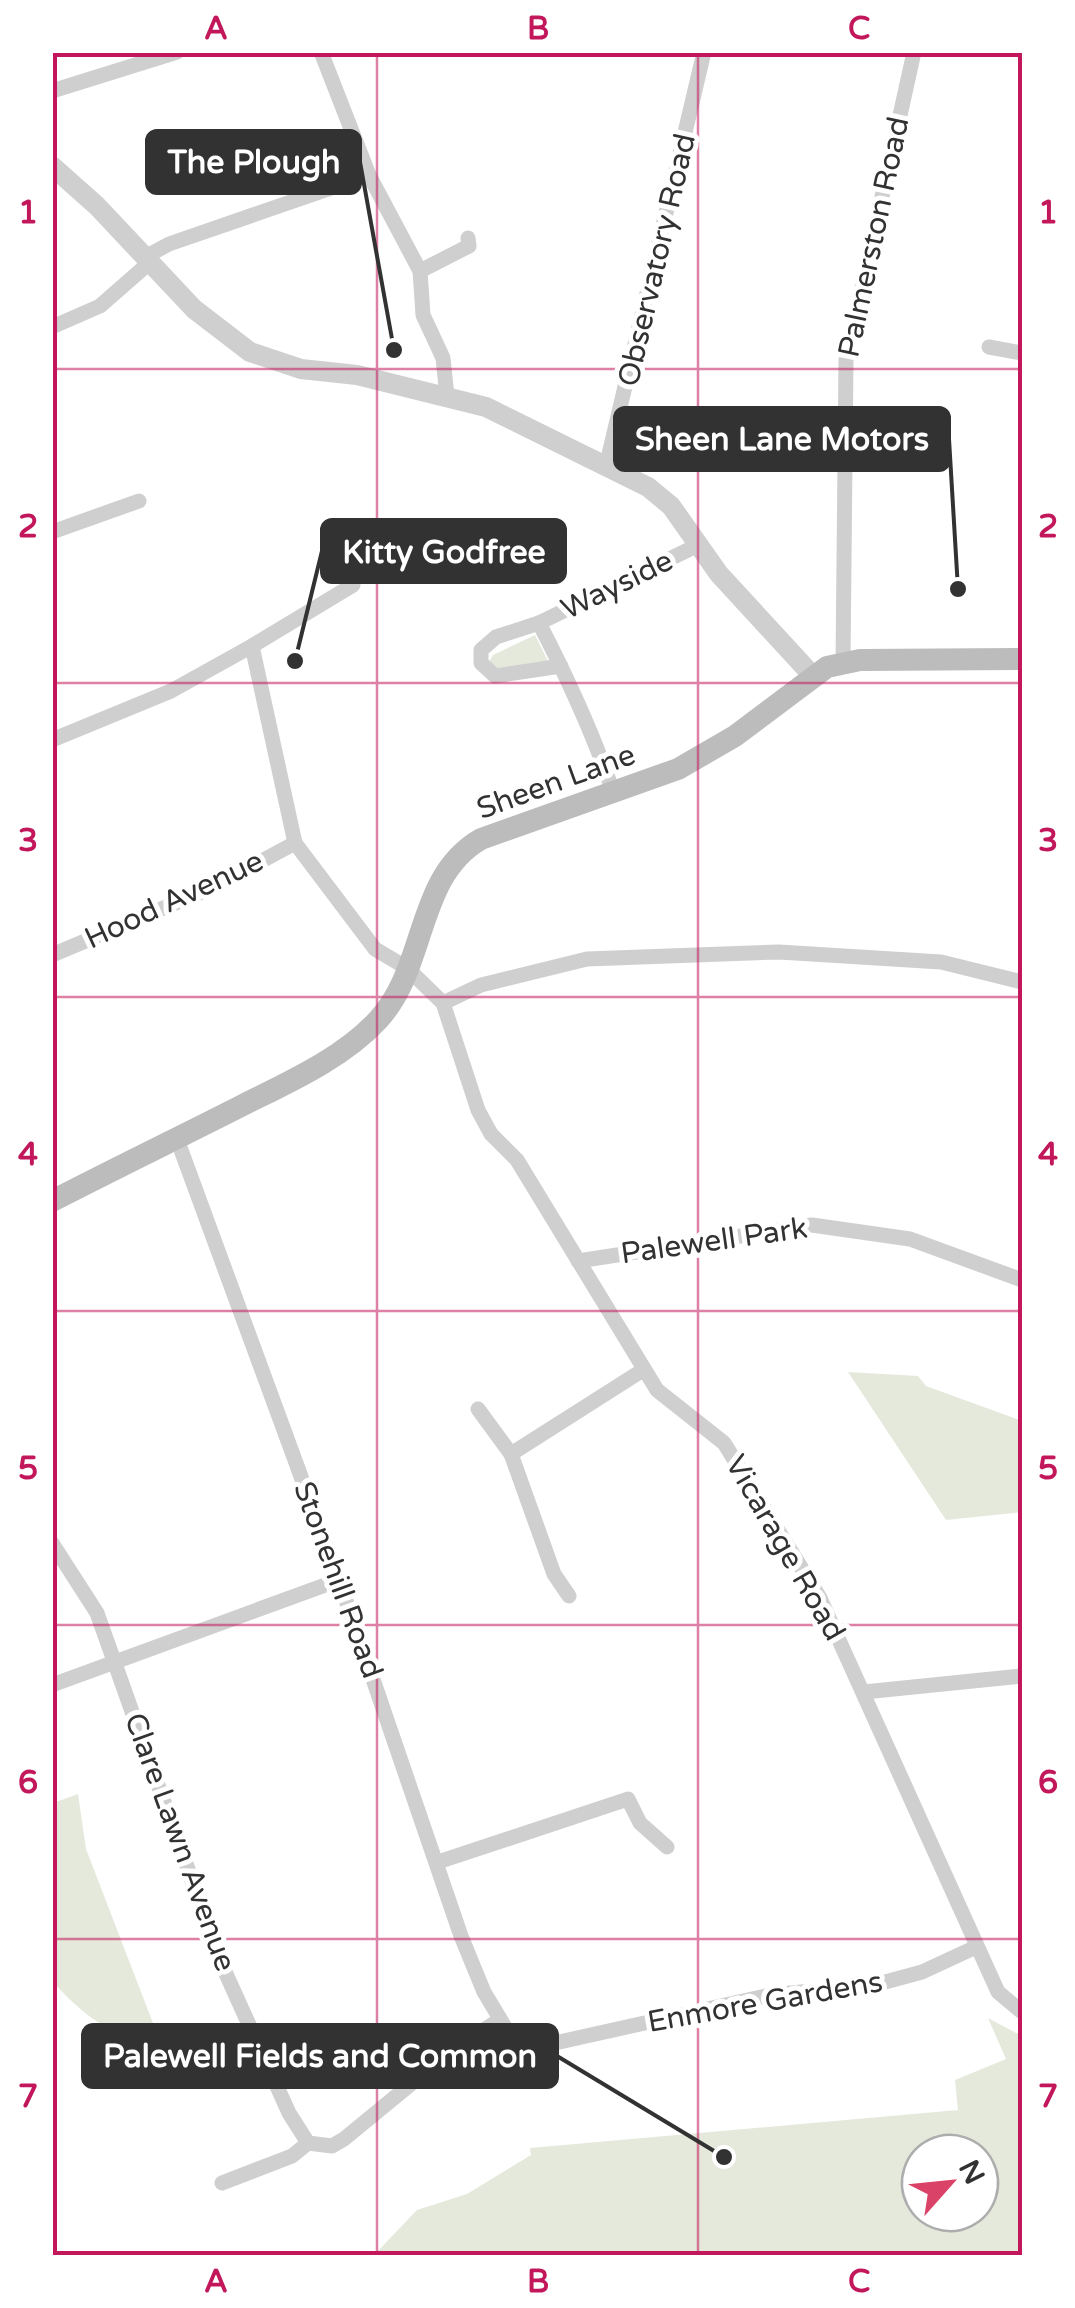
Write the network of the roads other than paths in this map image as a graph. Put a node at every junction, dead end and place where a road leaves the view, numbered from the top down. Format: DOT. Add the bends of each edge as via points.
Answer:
graph roads {
  1 [pos="177,52"];
  2 [pos="321,52"];
  3 [pos="704,52"];
  4 [pos="914,52"];
  5 [pos="52,91"];
  6 [pos="52,166"];
  7 [pos="369,174"];
  8 [pos="468,238"];
  9 [pos="145,261"];
  10 [pos="420,271"];
  11 [pos="52,327"];
  12 [pos="989,347"];
  13 [pos="1022,352"];
  14 [pos="447,396"];
  15 [pos="606,467"];
  16 [pos="139,501"];
  17 [pos="52,532"];
  18 [pos="696,546"];
  19 [pos="353,585"];
  20 [pos="539,623"];
  21 [pos="252,646"];
  22 [pos="1022,659"];
  23 [pos="843,663"];
  24 [pos="562,666"];
  25 [pos="812,675"];
  26 [pos="52,740"];
  27 [pos="614,795"];
  28 [pos="295,843"];
  29 [pos="52,956"];
  30 [pos="407,968"];
  31 [pos="1022,982"];
  32 [pos="444,1003"];
  33 [pos="177,1139"];
  34 [pos="52,1201"];
  35 [pos="578,1260"];
  36 [pos="1022,1280"];
  37 [pos="643,1370"];
  38 [pos="478,1409"];
  39 [pos="511,1454"];
  40 [pos="52,1542"];
  41 [pos="339,1580"];
  42 [pos="569,1596"];
  43 [pos="116,1660"];
  44 [pos="1022,1676"];
  45 [pos="52,1685"];
  46 [pos="864,1692"];
  47 [pos="667,1847"];
  48 [pos="438,1862"];
  49 [pos="976,1947"];
  50 [pos="1022,2012"];
  51 [pos="499,2020"];
  52 [pos="308,2143"];
  53 [pos="222,2183"];
  1 -- 5 [label="street"];
  2 -- 7 [label="street"];
  3 -- 15 [label="street, Observatory Road"];
  4 -- 23 [label="street, Palmerston Road" via="846,360"];
  6 -- 9 [label="street"];
  7 -- 9 [label="street" via="169,244"];
  7 -- 10 [label="street"];
  8 -- 10 [label="street" via="469,246"];
  9 -- 11 [label="street" via="100,306"];
  9 -- 14 [label="street" via="250,352 302,369"];
  10 -- 14 [label="street" via="424,316 443,358"];
  12 -- 13 [label="street"];
  14 -- 15 [label="street" via="486,407"];
  15 -- 18 [label="street" via="671,506"];
  16 -- 17 [label="street"];
  18 -- 20 [label="street, Wayside"];
  18 -- 25 [label="street"];
  19 -- 21 [label="street"];
  20 -- 24 [label="street, Wayside"];
  20 -- 24 [label="street, Wayside" via="496,637 481,650 481,663 495,676"];
  21 -- 26 [label="street" via="171,691"];
  21 -- 28 [label="street"];
  22 -- 23 [label="main road, Sheen Lane"];
  23 -- 25 [label="main road, Sheen Lane"];
  24 -- 27 [label="street, Wayside"];
  25 -- 27 [label="main road, Sheen Lane" via="708,752"];
  27 -- 30 [label="main road, Sheen Lane" via="539,817 459,852 444,870"];
  28 -- 29 [label="street, Hood Avenue" via="216,886"];
  28 -- 30 [label="street, Vicarage Road" via="375,949"];
  30 -- 32 [label="street, Vicarage Road"];
  30 -- 33 [label="main road, Sheen Lane" via="389,1005 355,1040 301,1076"];
  31 -- 32 [label="street" via="942,962 779,952 587,960 481,986"];
  32 -- 35 [label="street, Vicarage Road" via="491,1134 516,1160"];
  33 -- 34 [label="main road, Sheen Lane"];
  33 -- 41 [label="street, Stonehill Road"];
  35 -- 36 [label="street, Palewell Park" via="812,1225 910,1239"];
  35 -- 37 [label="street, Vicarage Road"];
  37 -- 39 [label="street"];
  37 -- 46 [label="street, Vicarage Road" via="674,1406 724,1443 820,1598"];
  38 -- 39 [label="street"];
  39 -- 42 [label="street" via="554,1574"];
  40 -- 43 [label="street, Clare Lawn Avenue" via="97,1613"];
  41 -- 43 [label="street"];
  41 -- 48 [label="street, Stonehill Road"];
  43 -- 45 [label="street"];
  43 -- 52 [label="street, Clare Lawn Avenue" via="222,1965"];
  44 -- 46 [label="street"];
  46 -- 49 [label="street, Vicarage Road"];
  47 -- 48 [label="street" via="640,1823 628,1799"];
  48 -- 51 [label="street, Stonehill Road"];
  49 -- 50 [label="street, Vicarage Road" via="998,1992"];
  49 -- 51 [label="street, Enmore Gardens" via="874,1985 770,1996 546,2044 512,2037"];
  51 -- 52 [label="street" via="344,2139 332,2146"];
  52 -- 53 [label="street" via="292,2156"];
}
